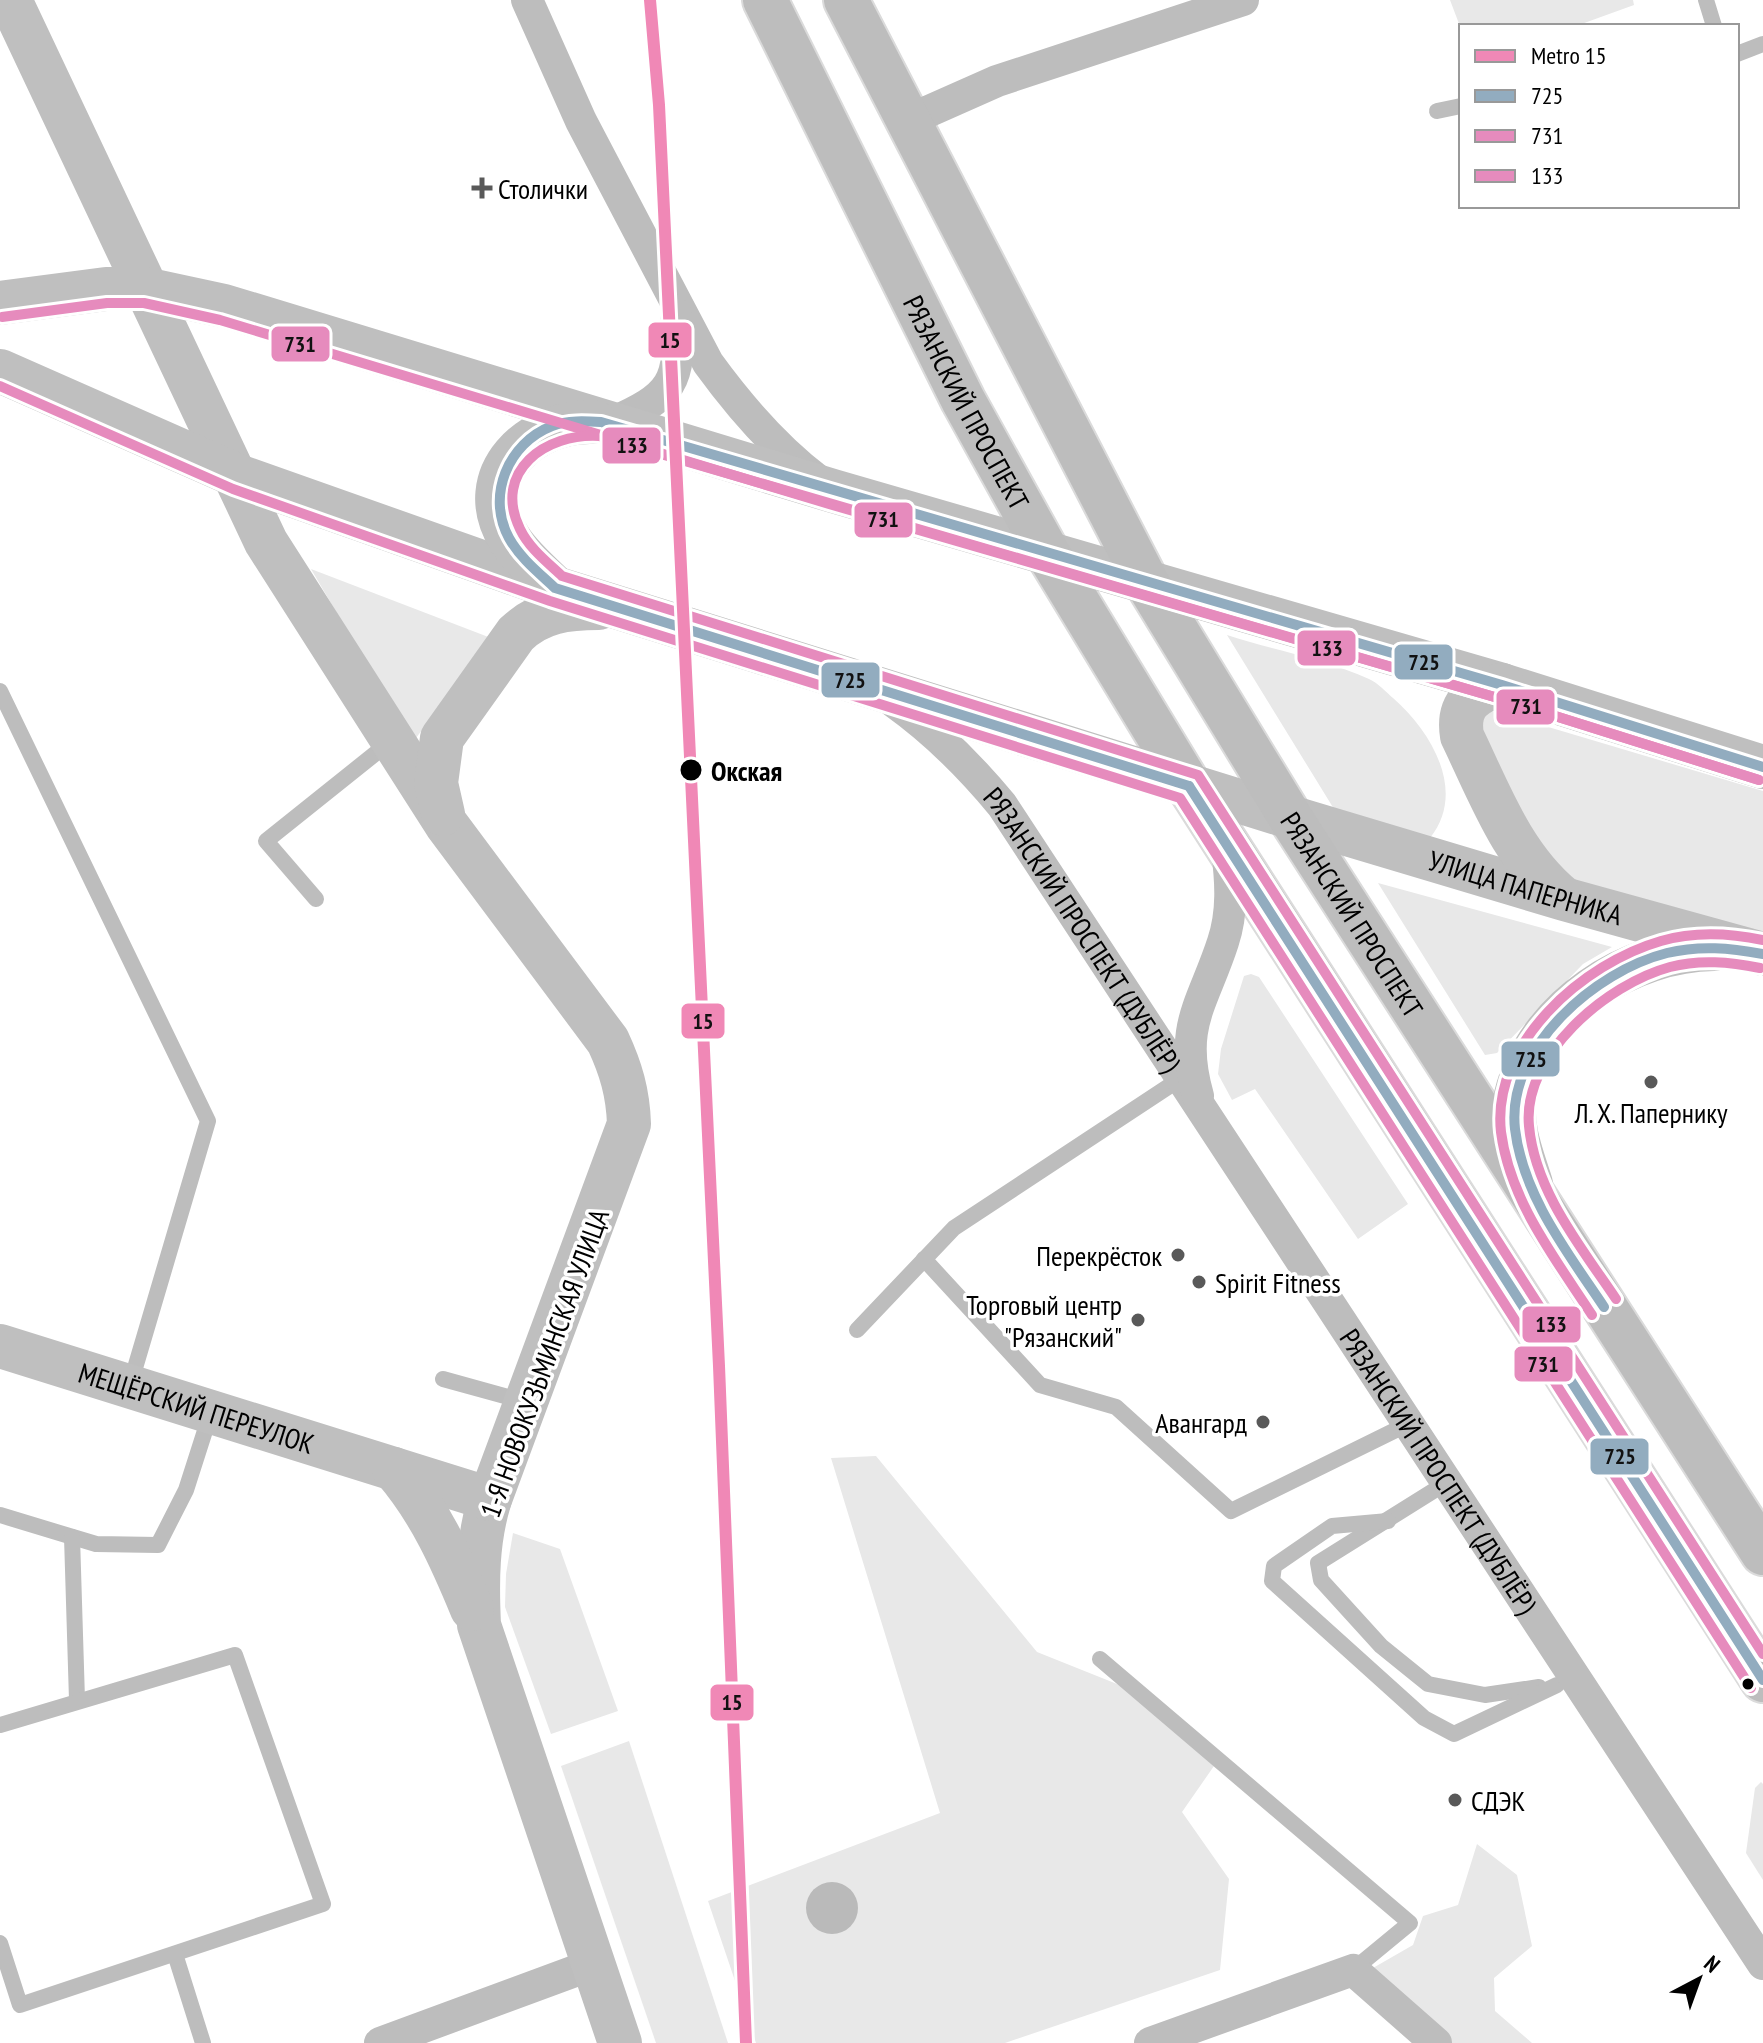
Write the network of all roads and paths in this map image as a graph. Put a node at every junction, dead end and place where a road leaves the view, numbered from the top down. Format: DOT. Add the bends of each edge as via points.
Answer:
graph roads {
  1 [pos="10,0"];
  2 [pos="527,0"];
  3 [pos="765,0"];
  4 [pos="846,0"];
  5 [pos="1243,0"];
  6 [pos="1706,0"];
  7 [pos="1713,24"];
  8 [pos="1763,44"];
  9 [pos="1739,53"];
  10 [pos="1459,106"];
  11 [pos="1437,111"];
  12 [pos="909,120"];
  13 [pos="145,289"];
  14 [pos="0,303"];
  15 [pos="676,307"];
  16 [pos="0,371"];
  17 [pos="605,423"];
  18 [pos="238,476"];
  19 [pos="833,491"];
  20 [pos="1047,552"];
  21 [pos="1146,581"];
  22 [pos="555,588"];
  23 [pos="634,614"];
  24 [pos="1502,685"];
  25 [pos="872,686"];
  26 [pos="0,691"];
  27 [pos="392,740"];
  28 [pos="1763,767"];
  29 [pos="1189,786"];
  30 [pos="1290,817"];
  31 [pos="446,824"];
  32 [pos="1225,843"];
  33 [pos="316,899"];
  34 [pos="1564,899"];
  35 [pos="1755,952"];
  36 [pos="1180,1079"];
  37 [pos="1201,1107"];
  38 [pos="1536,1202"];
  39 [pos="924,1259"];
  40 [pos="857,1330"];
  41 [pos="0,1346"];
  42 [pos="443,1379"];
  43 [pos="129,1386"];
  44 [pos="528,1402"];
  45 [pos="211,1412"];
  46 [pos="1408,1424"];
  47 [pos="394,1469"];
  48 [pos="1446,1483"];
  49 [pos="490,1499"];
  50 [pos="0,1515"];
  51 [pos="1388,1521"];
  52 [pos="72,1537"];
  53 [pos="1763,1553"];
  54 [pos="479,1625"];
  55 [pos="1100,1659"];
  56 [pos="1763,1680"];
  57 [pos="1566,1681"];
  58 [pos="77,1700"];
  59 [pos="0,1725"];
  60 [pos="0,1943"];
  61 [pos="175,1954"];
  62 [pos="594,1964"];
  63 [pos="1763,1964"];
  64 [pos="1353,1970"];
  65 [pos="203,2043"];
  66 [pos="380,2043"];
  67 [pos="620,2043"];
  68 [pos="1150,2043"];
  69 [pos="1436,2043"];
  1 -- 13 [label="main road, 1-Я НОВОКУЗЬМИНСКАЯ УЛИЦА"];
  2 -- 15 [label="street" via="581,121"];
  3 -- 20 [label="main road, РЯЗАНСКИЙ ПРОСПЕКТ" via="963,400"];
  4 -- 12 [label="main road, РЯЗАНСКИЙ ПРОСПЕКТ"];
  5 -- 12 [label="street" via="997,81"];
  6 -- 7 [label="lane"];
  8 -- 9 [label="lane"];
  10 -- 11 [label="lane"];
  12 -- 21 [label="main road, РЯЗАНСКИЙ ПРОСПЕКТ"];
  13 -- 14 [label="main road"];
  13 -- 17 [label="main road" via="312,331"];
  13 -- 18 [label="main road, 1-Я НОВОКУЗЬМИНСКАЯ УЛИЦА"];
  15 -- 17 [label="street" via="676,375 649,403"];
  15 -- 19 [label="street" via="733,397 796,464"];
  16 -- 18 [label="main road"];
  17 -- 19 [label="main road"];
  17 -- 22 [label="main road" via="571,421 549,427 524,442 507,466 499,512 509,538"];
  18 -- 22 [label="main road"];
  18 -- 27 [label="main road, 1-Я НОВОКУЗЬМИНСКАЯ УЛИЦА" via="266,542"];
  19 -- 20 [label="main road"];
  20 -- 21 [label="main road"];
  20 -- 29 [label="main road, РЯЗАНСКИЙ ПРОСПЕКТ"];
  21 -- 24 [label="main road"];
  21 -- 30 [label="main road, РЯЗАНСКИЙ ПРОСПЕКТ"];
  22 -- 23 [label="main road"];
  23 -- 25 [label="main road, УЛИЦА ПАПЕРНИКА"];
  23 -- 31 [label="main road" via="601,608 552,612 529,621 516,634 442,738 436,783"];
  24 -- 28 [label="main road"];
  24 -- 34 [label="main road" via="1469,699 1459,718 1462,736 1515,844 1536,876"];
  25 -- 29 [label="main road, УЛИЦА ПАПЕРНИКА"];
  25 -- 36 [label="street, РЯЗАНСКИЙ ПРОСПЕКТ (ДУБЛЁР)" via="926,725 1002,805"];
  26 -- 43 [label="lane" via="208,1121"];
  27 -- 31 [label="main road, 1-Я НОВОКУЗЬМИНСКАЯ УЛИЦА"];
  27 -- 33 [label="lane" via="266,841"];
  29 -- 30 [label="main road, УЛИЦА ПАПЕРНИКА"];
  29 -- 32 [label="main road, РЯЗАНСКИЙ ПРОСПЕКТ"];
  30 -- 34 [label="main road, УЛИЦА ПАПЕРНИКА"];
  30 -- 38 [label="main road, РЯЗАНСКИЙ ПРОСПЕКТ"];
  31 -- 44 [label="main road, 1-Я НОВОКУЗЬМИНСКАЯ УЛИЦА" via="608,1041 629,1099 629,1124 614,1174"];
  32 -- 37 [label="street" via="1229,914 1189,1040"];
  32 -- 56 [label="main road, РЯЗАНСКИЙ ПРОСПЕКТ"];
  34 -- 35 [label="main road, УЛИЦА ПАПЕРНИКА"];
  35 -- 38 [label="main road" via="1686,949 1619,971 1574,1003 1530,1061 1516,1095 1515,1130"];
  36 -- 37 [label="street, РЯЗАНСКИЙ ПРОСПЕКТ (ДУБЛЁР)"];
  36 -- 39 [label="lane" via="954,1228"];
  37 -- 46 [label="street, РЯЗАНСКИЙ ПРОСПЕКТ (ДУБЛЁР)"];
  38 -- 53 [label="main road, РЯЗАНСКИЙ ПРОСПЕКТ"];
  39 -- 40 [label="lane"];
  39 -- 46 [label="lane" via="1040,1385 1116,1407 1231,1511"];
  41 -- 43 [label="main road, МЕЩЁРСКИЙ ПЕРЕУЛОК"];
  42 -- 44 [label="lane"];
  43 -- 45 [label="main road, МЕЩЁРСКИЙ ПЕРЕУЛОК"];
  44 -- 49 [label="main road, 1-Я НОВОКУЗЬМИНСКАЯ УЛИЦА"];
  45 -- 47 [label="main road, МЕЩЁРСКИЙ ПЕРЕУЛОК"];
  45 -- 52 [label="lane" via="186,1490 158,1545 96,1544"];
  46 -- 48 [label="street, РЯЗАНСКИЙ ПРОСПЕКТ (ДУБЛЁР)"];
  47 -- 49 [label="main road, МЕЩЁРСКИЙ ПЕРЕУЛОК"];
  47 -- 54 [label="main road" via="419,1499 446,1547"];
  48 -- 51 [label="lane"];
  48 -- 57 [label="street, РЯЗАНСКИЙ ПРОСПЕКТ (ДУБЛЁР)"];
  49 -- 54 [label="main road, 1-Я НОВОКУЗЬМИНСКАЯ УЛИЦА" via="481,1535"];
  50 -- 52 [label="lane"];
  51 -- 57 [label="lane" via="1318,1563 1321,1580 1381,1646 1428,1684 1485,1695"];
  51 -- 57 [label="lane" via="1332,1526 1274,1566 1272,1581 1424,1718 1454,1734"];
  52 -- 58 [label="lane"];
  54 -- 62 [label="main road, 1-Я НОВОКУЗЬМИНСКАЯ УЛИЦА"];
  55 -- 64 [label="lane" via="1410,1923"];
  57 -- 63 [label="street, РЯЗАНСКИЙ ПРОСПЕКТ (ДУБЛЁР)"];
  58 -- 59 [label="lane"];
  58 -- 61 [label="lane" via="235,1655 323,1904"];
  60 -- 61 [label="lane" via="20,2005"];
  61 -- 65 [label="lane"];
  62 -- 66 [label="street"];
  62 -- 67 [label="main road, 1-Я НОВОКУЗЬМИНСКАЯ УЛИЦА"];
  64 -- 68 [label="street"];
  64 -- 69 [label="street"];
}
